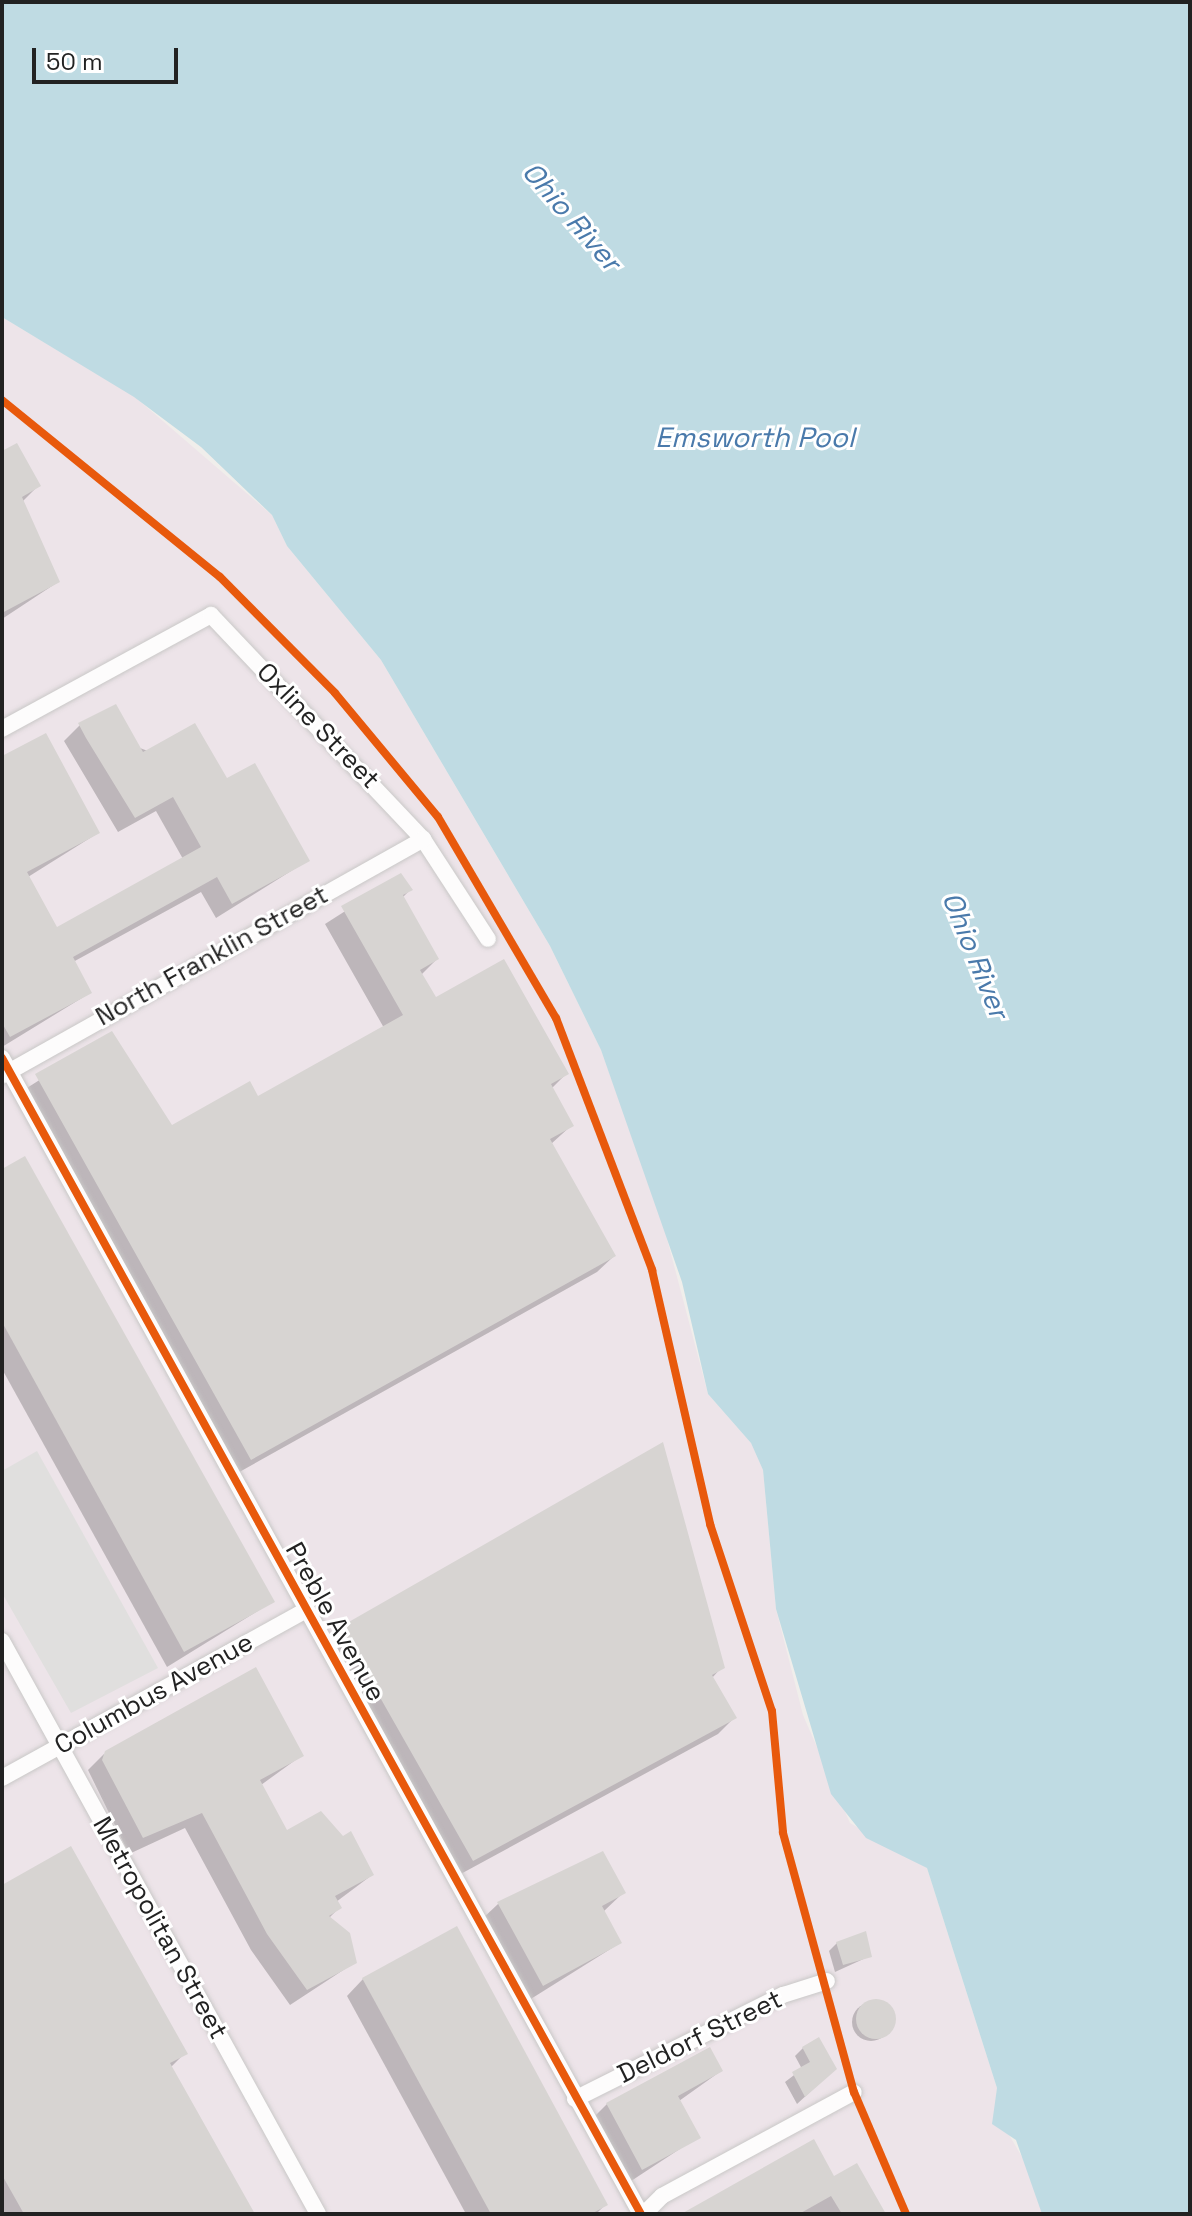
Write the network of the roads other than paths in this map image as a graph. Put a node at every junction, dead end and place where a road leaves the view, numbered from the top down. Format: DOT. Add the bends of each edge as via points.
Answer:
graph roads {
  1 [pos="2,729"];
  2 [pos="423,839"];
  3 [pos="488,939"];
  4 [pos="5,1068"];
  5 [pos="306,1610"];
  6 [pos="2,1641"];
  7 [pos="59,1746"];
  8 [pos="2,1778"];
  9 [pos="827,1981"];
  10 [pos="854,2092"];
  11 [pos="575,2099"];
  12 [pos="318,2214"];
  13 [pos="643,2214"];
  1 -- 2 [label="street, Oxline Street" via="211,615"];
  2 -- 3 [label="street, Oxline Street"];
  2 -- 4 [label="street, North Franklin Street"];
  4 -- 5 [label="street, Preble Avenue"];
  5 -- 7 [label="street, Columbus Avenue"];
  5 -- 11 [label="street, Preble Avenue"];
  6 -- 7 [label="street, Metropolitan Street"];
  7 -- 8 [label="street, Columbus Avenue"];
  7 -- 12 [label="street, Metropolitan Street"];
  9 -- 11 [label="street, Deldorf Street" via="783,1995"];
  10 -- 13 [label="street" via="662,2196"];
  11 -- 13 [label="street, Preble Avenue"];
}
